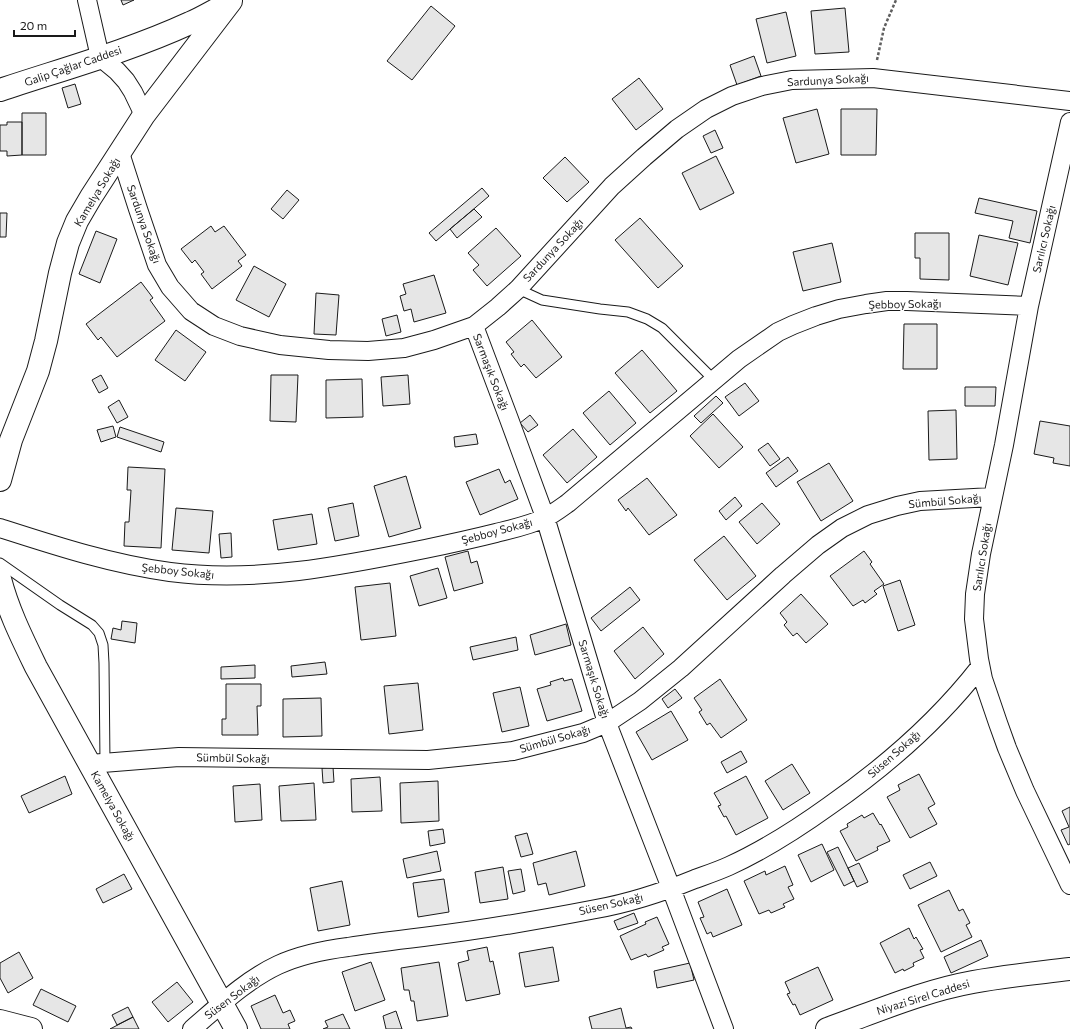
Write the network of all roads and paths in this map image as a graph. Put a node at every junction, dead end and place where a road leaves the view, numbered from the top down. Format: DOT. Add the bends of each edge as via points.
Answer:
graph roads {
  1 [pos="87,0"];
  2 [pos="232,0"];
  3 [pos="896,0"];
  4 [pos="100,57"];
  5 [pos="873,78"];
  6 [pos="0,90"];
  7 [pos="1070,101"];
  8 [pos="144,115"];
  9 [pos="1070,122"];
  10 [pos="120,152"];
  11 [pos="518,289"];
  12 [pos="1029,306"];
  13 [pos="474,326"];
  14 [pos="714,380"];
  15 [pos="0,480"];
  16 [pos="992,497"];
  17 [pos="546,518"];
  18 [pos="0,528"];
  19 [pos="0,563"];
  20 [pos="0,579"];
  21 [pos="0,617"];
  22 [pos="18,632"];
  23 [pos="980,667"];
  24 [pos="607,722"];
  25 [pos="97,764"];
  26 [pos="1070,885"];
  27 [pos="671,888"];
  28 [pos="1070,969"];
  29 [pos="222,1003"];
  30 [pos="0,1021"];
  31 [pos="31,1029"];
  32 [pos="192,1029"];
  33 [pos="236,1029"];
  34 [pos="724,1029"];
  35 [pos="827,1029"];
  1 -- 4 [label="street"];
  2 -- 4 [label="street, Galip Çağlar Caddesi" via="191,23"];
  2 -- 8 [label="street, Kamelya Sokağı"];
  3 -- 5 [label="path" via="884,28"];
  4 -- 6 [label="street, Galip Çağlar Caddesi"];
  4 -- 8 [label="street" via="126,81"];
  5 -- 7 [label="street, Sardunya Sokağı"];
  5 -- 11 [label="street, Sardunya Sokağı" via="792,80 732,96 706,109 677,130 612,186"];
  8 -- 10 [label="street, Kamelya Sokağı"];
  9 -- 12 [label="street, Sarılıcı Sokağı"];
  10 -- 13 [label="street, Sardunya Sokağı" via="157,265 170,287 191,311 214,326 240,336 280,345 368,351 404,348"];
  10 -- 15 [label="street, Kamelya Sokağı" via="77,221 68,243 38,371 11,440"];
  11 -- 13 [label="street, Sardunya Sokağı"];
  11 -- 14 [label="lane" via="542,300 628,312 647,319 662,328"];
  12 -- 14 [label="street, Şebboy Sokağı" via="894,301 839,309 778,332"];
  12 -- 16 [label="street, Sarılıcı Sokağı"];
  13 -- 17 [label="street, Sarmaşık Sokağı"];
  14 -- 17 [label="street, Şebboy Sokağı" via="568,503"];
  16 -- 23 [label="street, Sarılıcı Sokağı" via="975,594 974,619"];
  16 -- 24 [label="street, Sümbül Sokağı" via="920,501 896,506 842,528 812,550 681,668 640,701"];
  17 -- 18 [label="street, Şebboy Sokağı" via="485,536 362,562 262,575 170,572 118,563"];
  17 -- 24 [label="street, Sarmaşık Sokağı"];
  19 -- 25 [label="lane" via="92,626 99,634 103,644 104,663"];
  20 -- 22 [label="street, Kamelya Sokağı"];
  21 -- 22 [label="street"];
  22 -- 25 [label="street, Kamelya Sokağı" via="40,674"];
  23 -- 26 [label="street, Sarılıcı Sokağı" via="1016,771"];
  23 -- 27 [label="street, Süsen Sokağı" via="948,706 888,761 854,788 766,847 728,867"];
  24 -- 25 [label="street, Sümbül Sokağı" via="583,733 513,751 428,760 187,757"];
  24 -- 27 [label="street, Sarmaşık Sokağı"];
  25 -- 29 [label="street, Kamelya Sokağı"];
  27 -- 29 [label="street, Süsen Sokağı" via="598,909 462,932 327,950 299,957 278,965 250,981"];
  27 -- 34 [label="street, Sarmaşık Sokağı"];
  28 -- 35 [label="street, Niyazi Sirel Caddesi" via="972,982 942,989"];
  29 -- 32 [label="street, Süsen Sokağı"];
  29 -- 33 [label="street, Kamelya Sokağı"];
  30 -- 31 [label="street"];
}
